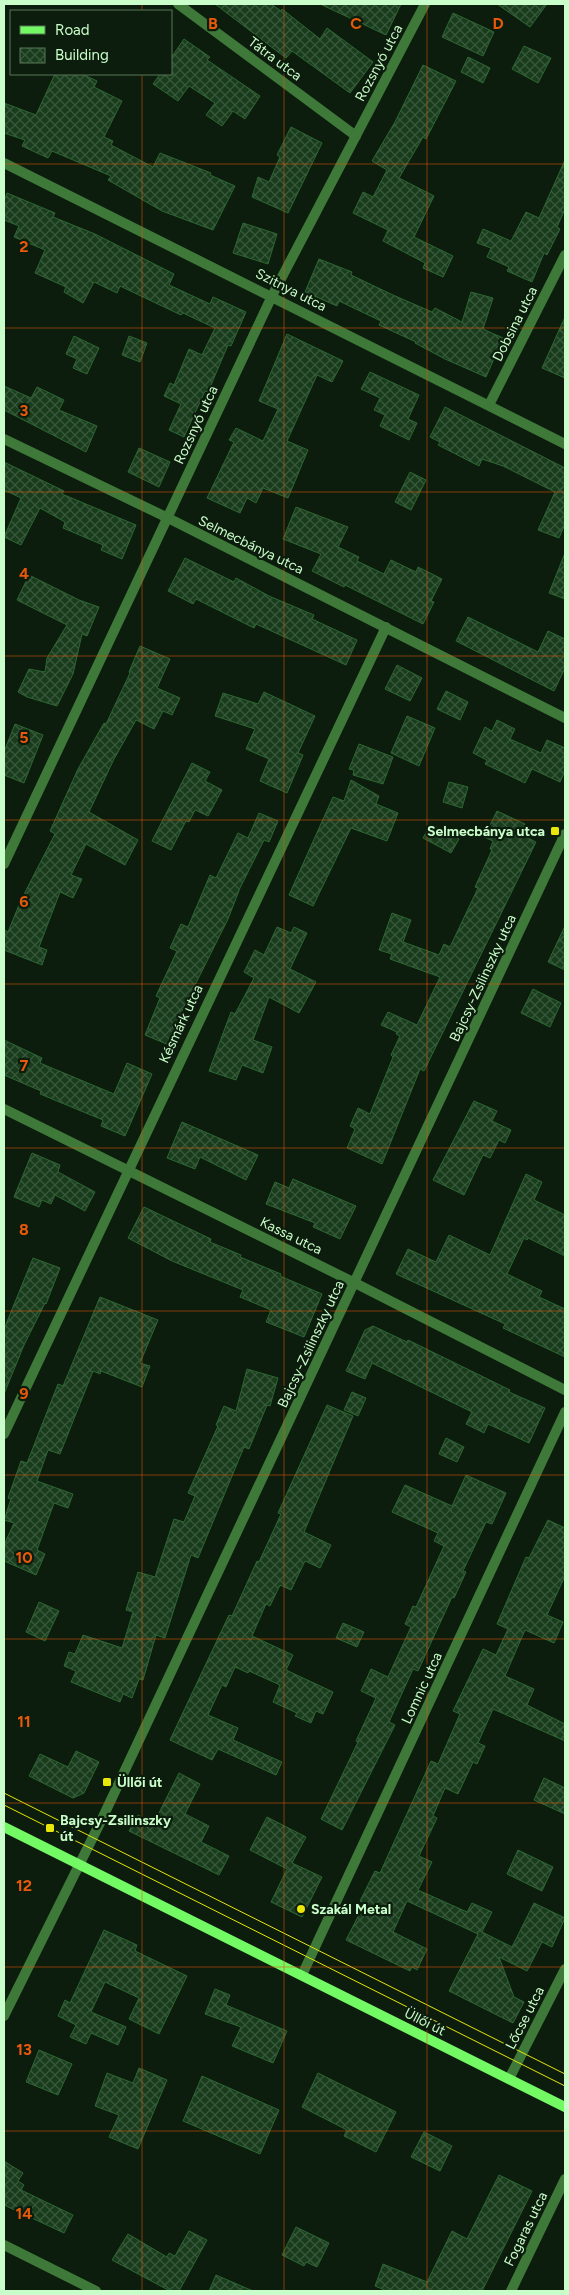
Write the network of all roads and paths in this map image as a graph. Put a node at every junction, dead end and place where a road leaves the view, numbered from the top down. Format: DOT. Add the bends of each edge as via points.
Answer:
graph roads {
  1 [pos="178,4"];
  2 [pos="426,4"];
  3 [pos="356,136"];
  4 [pos="4,163"];
  5 [pos="565,254"];
  6 [pos="272,296"];
  7 [pos="489,405"];
  8 [pos="4,439"];
  9 [pos="565,444"];
  10 [pos="168,518"];
  11 [pos="386,627"];
  12 [pos="565,718"];
  13 [pos="565,834"];
  14 [pos="4,864"];
  15 [pos="4,1109"];
  16 [pos="127,1171"];
  17 [pos="355,1283"];
  18 [pos="565,1390"];
  19 [pos="565,1412"];
  20 [pos="4,1434"];
  21 [pos="4,1826"];
  22 [pos="80,1865"];
  23 [pos="565,1969"];
  24 [pos="302,1976"];
  25 [pos="4,2016"];
  26 [pos="509,2079"];
  27 [pos="565,2107"];
  28 [pos="565,2179"];
  29 [pos="4,2245"];
  30 [pos="96,2291"];
  31 [pos="511,2291"];
  1 -- 3 [label="street, Tátra utca"];
  2 -- 3 [label="street, Rozsnyó utca"];
  3 -- 6 [label="street, Rozsnyó utca"];
  4 -- 6 [label="street, Szitnya utca"];
  5 -- 7 [label="street, Dobsina utca"];
  6 -- 7 [label="street, Szitnya utca"];
  6 -- 10 [label="street, Rozsnyó utca"];
  7 -- 9 [label="street, Szitnya utca"];
  8 -- 10 [label="street, Selmecbánya utca"];
  10 -- 11 [label="street, Selmecbánya utca"];
  10 -- 14 [label="street, Rozsnyó utca"];
  11 -- 12 [label="street, Selmecbánya utca"];
  11 -- 16 [label="street, Késmárk utca"];
  13 -- 17 [label="street, Bajcsy-Zsilinszky utca"];
  15 -- 16 [label="street, Kassa utca"];
  16 -- 17 [label="street, Kassa utca"];
  16 -- 20 [label="street, Késmárk utca"];
  17 -- 18 [label="street, Kassa utca"];
  17 -- 22 [label="street, Bajcsy-Zsilinszky utca"];
  19 -- 24 [label="street, Lomnic utca"];
  21 -- 22 [label="main road, Üllői út"];
  22 -- 24 [label="main road, Üllői út"];
  22 -- 25 [label="street, Bajcsy-Zsilinszky utca"];
  23 -- 26 [label="street, Lőcse utca"];
  24 -- 26 [label="main road, Üllői út"];
  26 -- 27 [label="main road, Üllői út"];
  28 -- 31 [label="street, Fogaras utca"];
  29 -- 30 [label="street"];
}
